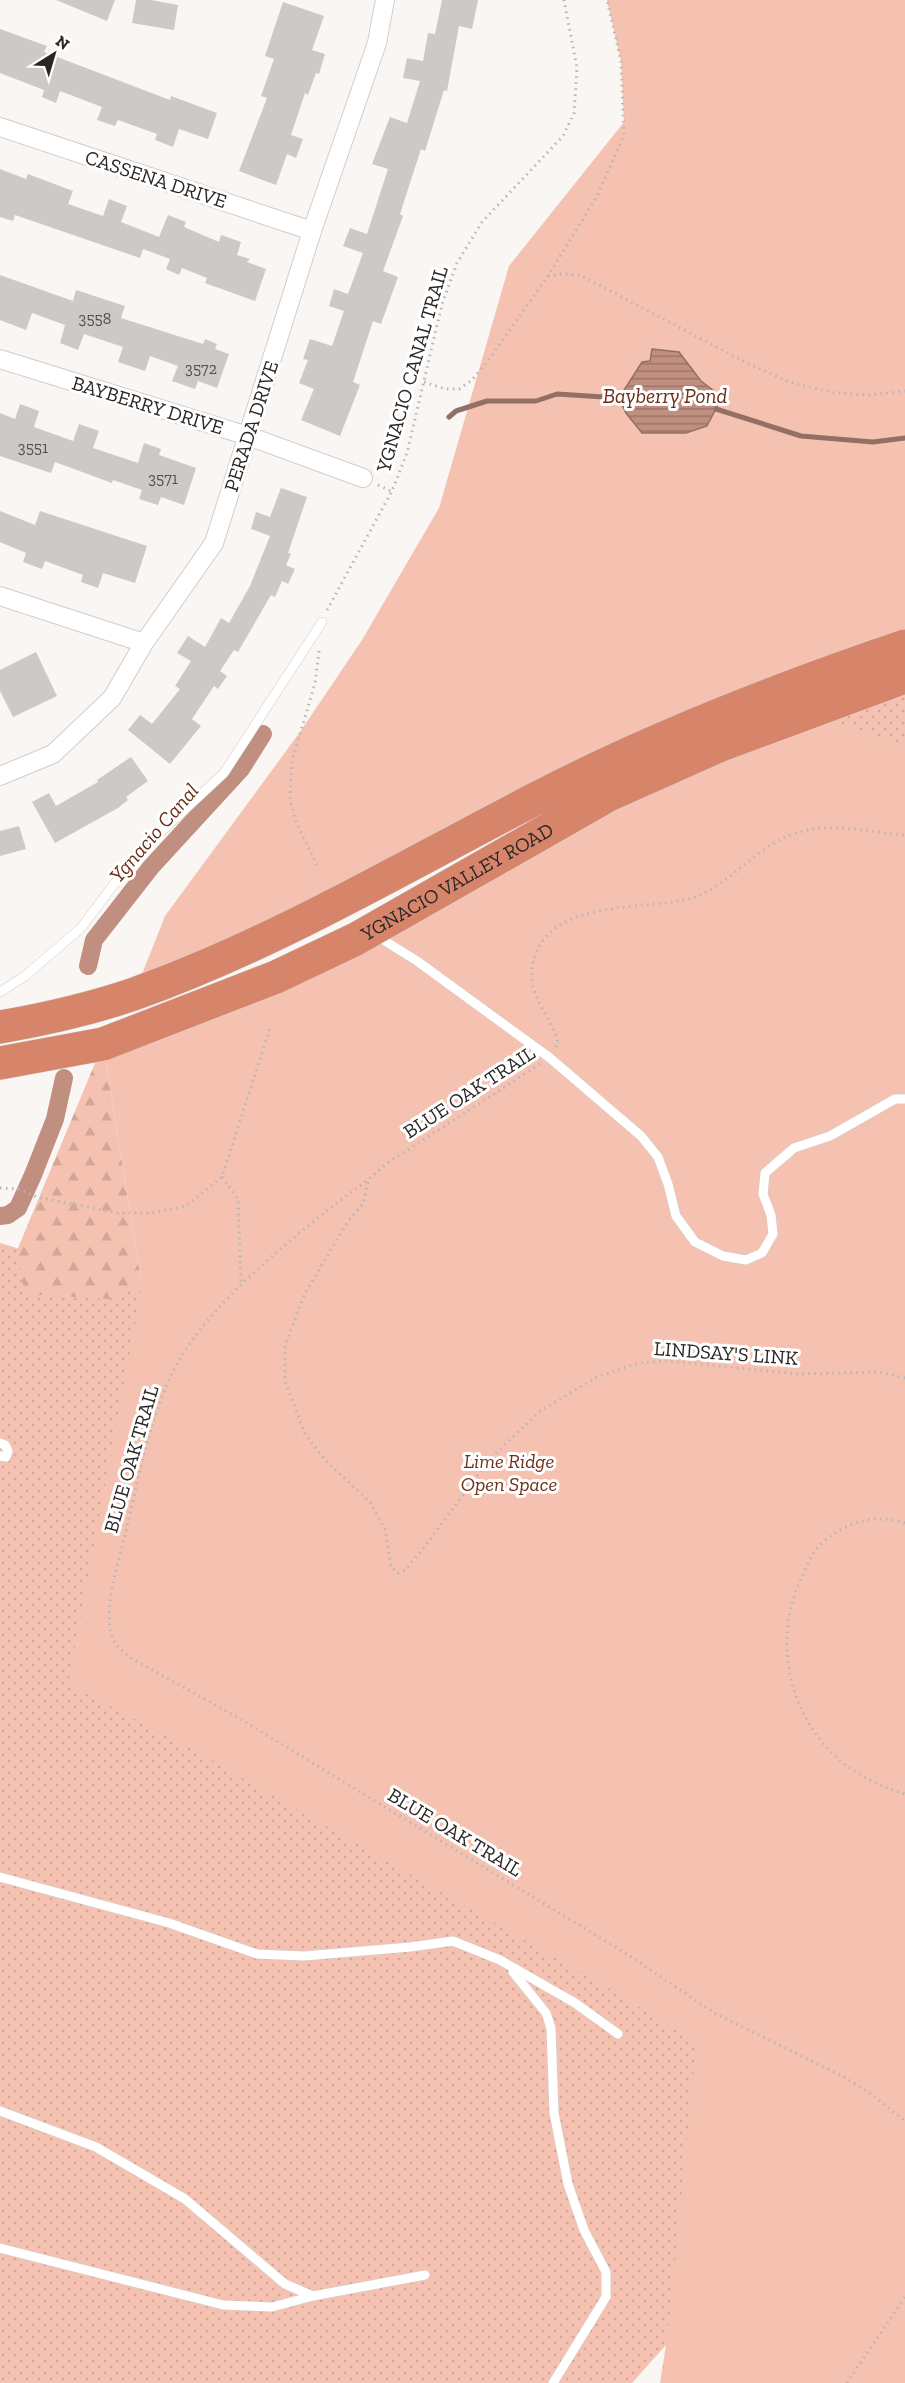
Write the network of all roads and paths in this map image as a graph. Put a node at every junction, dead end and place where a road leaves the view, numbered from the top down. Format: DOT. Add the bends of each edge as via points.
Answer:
graph roads {
  1 [pos="385,0"];
  2 [pos="564,0"];
  3 [pos="607,0"];
  4 [pos="0,127"];
  5 [pos="312,231"];
  6 [pos="548,276"];
  7 [pos="0,359"];
  8 [pos="424,382"];
  9 [pos="905,391"];
  10 [pos="248,436"];
  11 [pos="363,478"];
  12 [pos="0,596"];
  13 [pos="322,621"];
  14 [pos="144,643"];
  15 [pos="905,646"];
  16 [pos="905,677"];
  17 [pos="0,776"];
  18 [pos="905,835"];
  19 [pos="319,868"];
  20 [pos="370,931"];
  21 [pos="0,992"];
  22 [pos="0,1028"];
  23 [pos="270,1028"];
  24 [pos="550,1058"];
  25 [pos="0,1063"];
  26 [pos="905,1099"];
  27 [pos="222,1177"];
  28 [pos="369,1181"];
  29 [pos="0,1188"];
  30 [pos="241,1284"];
  31 [pos="905,1378"];
  32 [pos="0,1443"];
  33 [pos="0,1456"];
  34 [pos="905,1523"];
  35 [pos="905,1794"];
  36 [pos="0,1877"];
  37 [pos="500,1960"];
  38 [pos="618,2034"];
  39 [pos="0,2111"];
  40 [pos="905,2121"];
  41 [pos="0,2248"];
  42 [pos="424,2275"];
  43 [pos="313,2296"];
  44 [pos="905,2297"];
  45 [pos="553,2383"];
  46 [pos="847,2383"];
  1 -- 5 [label="street, PERADA DRIVE" via="377,43"];
  2 -- 8 [label="path, YGNACIO CANAL TRAIL" via="577,68 574,113 563,136 482,222 456,263"];
  3 -- 6 [label="path" via="621,62 624,135 597,196"];
  4 -- 5 [label="street, CASSENA DRIVE"];
  5 -- 10 [label="street, PERADA DRIVE"];
  6 -- 8 [label="path" via="472,380 459,389"];
  6 -- 9 [label="path" via="580,275 789,382 835,393 871,395"];
  7 -- 10 [label="street, BAYBERRY DRIVE"];
  8 -- 13 [label="path, YGNACIO CANAL TRAIL" via="407,453 392,491"];
  10 -- 11 [label="street, BAYBERRY DRIVE"];
  10 -- 14 [label="street, PERADA DRIVE" via="213,543"];
  12 -- 14 [label="street"];
  13 -- 19 [label="path, YGNACIO CANAL TRAIL" via="315,683 292,761 290,800 296,822"];
  13 -- 21 [label="lane" via="224,773 136,855 81,928 26,976"];
  14 -- 17 [label="street, PERADA DRIVE" via="112,698 53,754"];
  15 -- 22 [label="highway, YGNACIO VALLEY ROAD" via="760,698 640,747 261,942 134,994 61,1016"];
  16 -- 20 [label="highway, YGNACIO VALLEY ROAD" via="722,745 609,795"];
  18 -- 24 [label="path, BLUE OAK TRAIL" via="822,827 794,833 758,852 721,884 686,900 586,913 567,921 548,935 536,951 532,968 532,989 558,1042"];
  20 -- 24 [label="lane"];
  20 -- 25 [label="highway, YGNACIO VALLEY ROAD" via="276,977 103,1044"];
  23 -- 27 [label="path"];
  24 -- 26 [label="lane" via="641,1136 658,1157 676,1216 695,1242 723,1256 746,1260 762,1252 773,1234 763,1194 765,1173 794,1148 830,1136 895,1099"];
  24 -- 28 [label="path, BLUE OAK TRAIL" via="386,1164"];
  27 -- 29 [label="path" via="186,1206 152,1213 118,1213"];
  27 -- 30 [label="path" via="238,1199"];
  28 -- 30 [label="path, BLUE OAK TRAIL" via="330,1208"];
  28 -- 31 [label="path, LINDSAY'S LINK" via="363,1204 348,1221 304,1295 285,1346 285,1381 305,1434 325,1460 370,1502 385,1529 391,1567 398,1573 423,1549 489,1460 540,1411 597,1377 638,1363 668,1361 799,1374 879,1372"];
  30 -- 40 [label="path, BLUE OAK TRAIL" via="186,1348 165,1388 115,1575 108,1625 114,1643 129,1657 237,1717 630,1956 716,2014 844,2077"];
  32 -- 33 [label="lane" via="8,1451 6,1457"];
  34 -- 35 [label="path" via="880,1519 834,1533 809,1561 793,1596 786,1633 795,1694 822,1744 854,1770 885,1788"];
  36 -- 37 [label="lane" via="170,1923 257,1954 304,1956 453,1941"];
  37 -- 38 [label="lane" via="575,2003"];
  37 -- 45 [label="lane" via="546,2013 551,2028 554,2113 568,2184 584,2230 606,2272 606,2296"];
  39 -- 43 [label="lane" via="96,2147 185,2199 285,2284"];
  41 -- 43 [label="lane" via="223,2305 272,2307"];
  42 -- 43 [label="lane"];
  44 -- 46 [label="path"];
}
